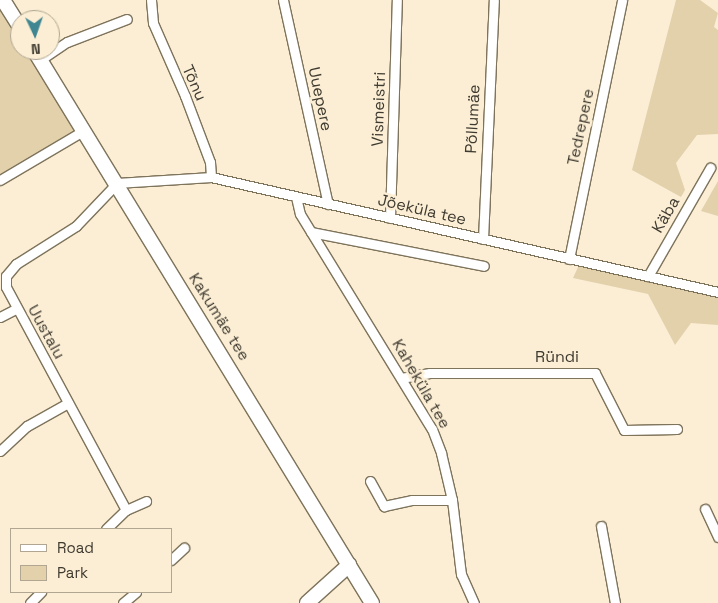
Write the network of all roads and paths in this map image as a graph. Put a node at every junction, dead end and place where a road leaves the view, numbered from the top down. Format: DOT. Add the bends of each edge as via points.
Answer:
graph roads {
  1 [pos="3,0"];
  2 [pos="151,0"];
  3 [pos="283,0"];
  4 [pos="397,0"];
  5 [pos="494,0"];
  6 [pos="622,0"];
  7 [pos="10,11"];
  8 [pos="126,19"];
  9 [pos="60,45"];
  10 [pos="40,60"];
  11 [pos="84,130"];
  12 [pos="710,168"];
  13 [pos="211,177"];
  14 [pos="0,180"];
  15 [pos="116,183"];
  16 [pos="296,197"];
  17 [pos="328,204"];
  18 [pos="390,218"];
  19 [pos="312,232"];
  20 [pos="483,239"];
  21 [pos="569,259"];
  22 [pos="484,266"];
  23 [pos="648,276"];
  24 [pos="718,292"];
  25 [pos="16,309"];
  26 [pos="0,317"];
  27 [pos="401,378"];
  28 [pos="68,403"];
  29 [pos="677,428"];
  30 [pos="0,451"];
  31 [pos="370,481"];
  32 [pos="452,500"];
  33 [pos="146,501"];
  34 [pos="705,508"];
  35 [pos="126,510"];
  36 [pos="601,526"];
  37 [pos="107,528"];
  38 [pos="718,537"];
  39 [pos="184,548"];
  40 [pos="172,559"];
  41 [pos="349,565"];
  42 [pos="41,593"];
  43 [pos="135,593"];
  44 [pos="30,603"];
  45 [pos="124,603"];
  46 [pos="307,603"];
  47 [pos="372,603"];
  48 [pos="474,603"];
  49 [pos="615,603"];
  1 -- 7 [label="street"];
  2 -- 13 [label="street, Tõnu" via="153,23 210,162"];
  3 -- 17 [label="street, Uuepere"];
  4 -- 18 [label="street, Vismeistri"];
  5 -- 20 [label="street, Põllumäe"];
  6 -- 21 [label="street, Tedrepere"];
  8 -- 9 [label="street"];
  10 -- 11 [label="street, Kakumäe tee"];
  11 -- 14 [label="street"];
  11 -- 15 [label="street, Kakumäe tee"];
  12 -- 23 [label="street, Käba"];
  13 -- 15 [label="street, Jõeküla tee"];
  13 -- 16 [label="street, Jõeküla tee"];
  15 -- 25 [label="street, Uustalu" via="76,226 16,264 6,276 6,288"];
  15 -- 41 [label="street, Kakumäe tee"];
  16 -- 17 [label="street, Jõeküla tee"];
  16 -- 19 [label="street, Kaheküla tee" via="300,214"];
  17 -- 18 [label="street, Jõeküla tee"];
  18 -- 20 [label="street, Jõeküla tee"];
  19 -- 22 [label="street"];
  19 -- 27 [label="street, Kaheküla tee"];
  20 -- 21 [label="street, Jõeküla tee"];
  21 -- 23 [label="street, Jõeküla tee"];
  23 -- 24 [label="street, Jõeküla tee"];
  25 -- 26 [label="street"];
  25 -- 28 [label="street, Uustalu"];
  27 -- 29 [label="street, Ründi" via="430,373 595,373 624,430"];
  27 -- 32 [label="street, Kaheküla tee" via="442,453"];
  28 -- 30 [label="street" via="27,426"];
  28 -- 35 [label="street, Uustalu"];
  31 -- 32 [label="street" via="384,506 412,500"];
  32 -- 48 [label="street, Kaheküla tee" via="461,574"];
  33 -- 35 [label="street"];
  34 -- 38 [label="street"];
  35 -- 37 [label="street"];
  36 -- 49 [label="street"];
  39 -- 40 [label="street"];
  41 -- 46 [label="street"];
  41 -- 47 [label="street, Kakumäe tee"];
  42 -- 44 [label="street"];
  43 -- 45 [label="street"];
}
